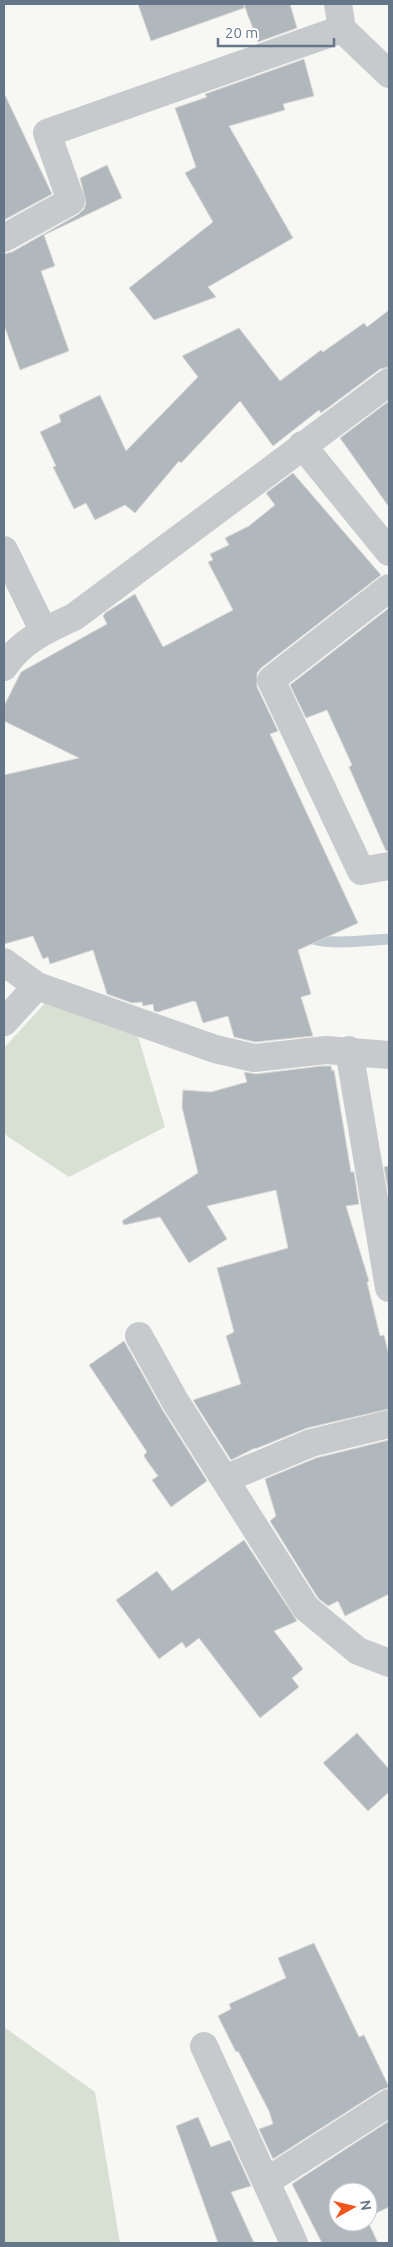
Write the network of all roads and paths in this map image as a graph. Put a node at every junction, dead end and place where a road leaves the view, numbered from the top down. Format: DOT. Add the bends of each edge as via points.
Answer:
graph roads {
  1 [pos="340,16"];
  2 [pos="389,74"];
  3 [pos="4,238"];
  4 [pos="389,382"];
  5 [pos="302,445"];
  6 [pos="4,550"];
  7 [pos="389,552"];
  8 [pos="389,588"];
  9 [pos="43,630"];
  10 [pos="4,668"];
  11 [pos="389,866"];
  12 [pos="4,962"];
  13 [pos="37,986"];
  14 [pos="4,1022"];
  15 [pos="349,1050"];
  16 [pos="389,1055"];
  17 [pos="389,1288"];
  18 [pos="139,1336"];
  19 [pos="389,1424"];
  20 [pos="226,1479"];
  21 [pos="389,1663"];
  22 [pos="204,2046"];
  23 [pos="389,2103"];
  24 [pos="267,2181"];
  25 [pos="294,2243"];
  1 -- 2 [label="street"];
  1 -- 3 [label="street" via="47,133 71,201"];
  4 -- 5 [label="street"];
  5 -- 7 [label="street"];
  5 -- 9 [label="street" via="74,617"];
  6 -- 9 [label="street"];
  8 -- 11 [label="street" via="270,680 361,871"];
  9 -- 10 [label="street" via="11,656"];
  12 -- 13 [label="street"];
  13 -- 14 [label="street"];
  13 -- 15 [label="street" via="215,1049 254,1058"];
  15 -- 16 [label="street"];
  15 -- 17 [label="street"];
  18 -- 20 [label="street" via="175,1402"];
  19 -- 20 [label="street" via="311,1442"];
  20 -- 21 [label="street" via="306,1608 358,1651"];
  22 -- 24 [label="street"];
  23 -- 24 [label="street"];
  24 -- 25 [label="street"];
}
